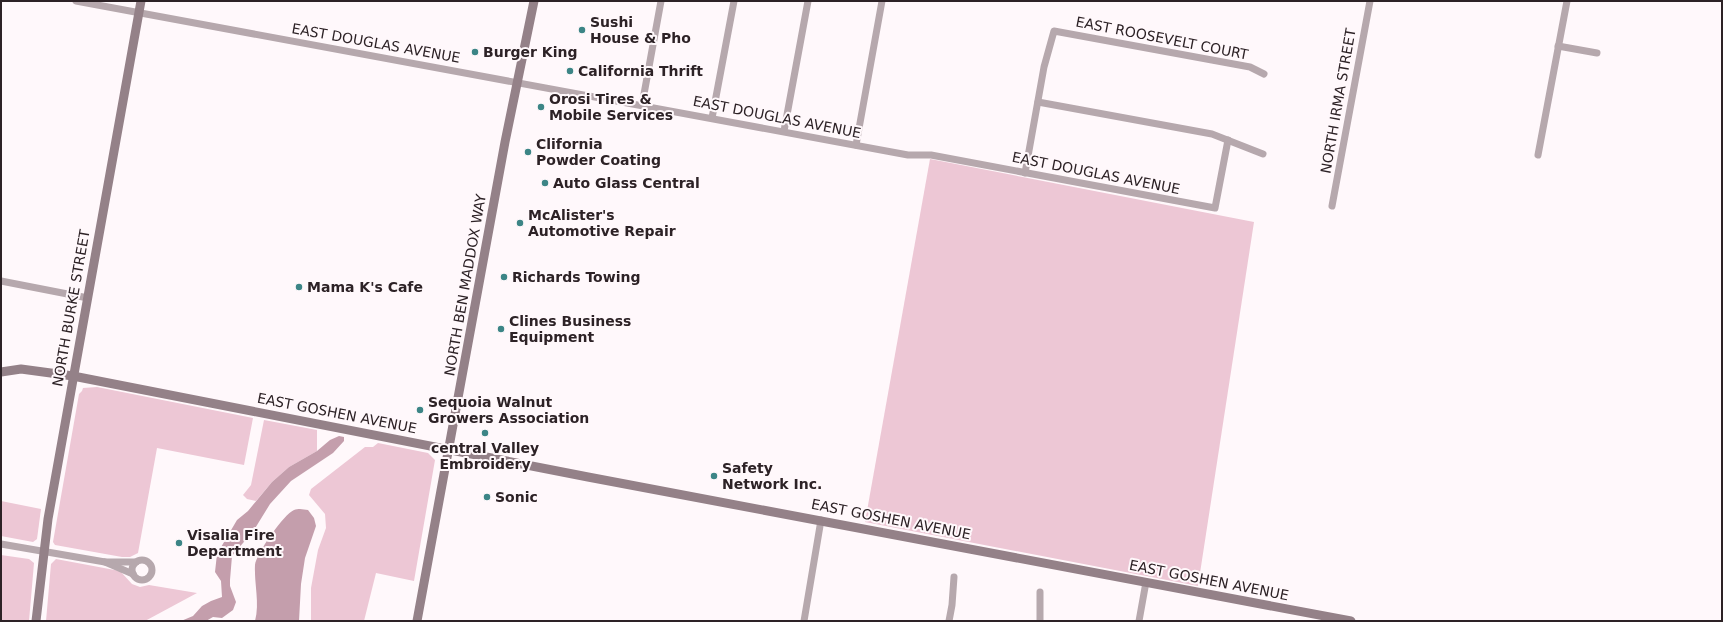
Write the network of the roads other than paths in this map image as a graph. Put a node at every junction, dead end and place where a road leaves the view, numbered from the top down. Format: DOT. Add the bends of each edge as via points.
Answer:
graph roads {
  1 [pos="76,1"];
  2 [pos="141,1"];
  3 [pos="534,1"];
  4 [pos="661,1"];
  5 [pos="734,1"];
  6 [pos="808,1"];
  7 [pos="882,1"];
  8 [pos="1370,1"];
  9 [pos="1567,1"];
  10 [pos="139,12"];
  11 [pos="1558,46"];
  12 [pos="1597,54"];
  13 [pos="1264,74"];
  14 [pos="517,82"];
  15 [pos="1038,102"];
  16 [pos="642,104"];
  17 [pos="712,118"];
  18 [pos="784,131"];
  19 [pos="1228,140"];
  20 [pos="856,145"];
  21 [pos="1263,154"];
  22 [pos="1538,154"];
  23 [pos="1025,173"];
  24 [pos="1332,206"];
  25 [pos="1,282"];
  26 [pos="88,298"];
  27 [pos="1,372"];
  28 [pos="73,376"];
  29 [pos="449,449"];
  30 [pos="821,520"];
  31 [pos="1,544"];
  32 [pos="44,552"];
  33 [pos="105,562"];
  34 [pos="136,562"];
  35 [pos="133,574"];
  36 [pos="954,577"];
  37 [pos="1146,582"];
  38 [pos="1040,592"];
  39 [pos="36,621"];
  40 [pos="417,621"];
  41 [pos="804,621"];
  42 [pos="949,621"];
  43 [pos="1040,621"];
  44 [pos="1139,621"];
  45 [pos="1351,621"];
  1 -- 10 [label="street, EAST DOUGLAS AVENUE"];
  2 -- 10 [label="street, NORTH BURKE STREET"];
  3 -- 14 [label="street, NORTH BEN MADDOX WAY"];
  4 -- 16 [label="street"];
  5 -- 17 [label="street"];
  6 -- 18 [label="street"];
  7 -- 20 [label="street"];
  8 -- 24 [label="street, NORTH IRMA STREET"];
  9 -- 11 [label="street"];
  10 -- 14 [label="street, EAST DOUGLAS AVENUE"];
  10 -- 26 [label="street, NORTH BURKE STREET"];
  11 -- 12 [label="street"];
  11 -- 22 [label="street"];
  13 -- 15 [label="street, EAST ROOSEVELT COURT" via="1250,67 1054,31"];
  14 -- 16 [label="street, EAST DOUGLAS AVENUE"];
  14 -- 29 [label="street, NORTH BEN MADDOX WAY"];
  15 -- 19 [label="street" via="1212,134"];
  15 -- 23 [label="street"];
  16 -- 17 [label="street, EAST DOUGLAS AVENUE"];
  17 -- 18 [label="street, EAST DOUGLAS AVENUE"];
  18 -- 20 [label="street, EAST DOUGLAS AVENUE"];
  19 -- 21 [label="street"];
  19 -- 23 [label="street, EAST DOUGLAS AVENUE" via="1215,208"];
  20 -- 23 [label="street, EAST DOUGLAS AVENUE" via="908,155 931,155"];
  25 -- 26 [label="street"];
  26 -- 28 [label="street, NORTH BURKE STREET"];
  27 -- 28 [label="street, EAST GOSHEN AVENUE" via="21,369"];
  28 -- 29 [label="street, EAST GOSHEN AVENUE"];
  28 -- 32 [label="street, NORTH BURKE STREET"];
  29 -- 30 [label="street, EAST GOSHEN AVENUE"];
  29 -- 40 [label="street, NORTH BEN MADDOX WAY"];
  30 -- 37 [label="street, EAST GOSHEN AVENUE"];
  30 -- 41 [label="street"];
  31 -- 32 [label="street"];
  32 -- 33 [label="street"];
  32 -- 39 [label="street, NORTH BURKE STREET"];
  33 -- 34 [label="street"];
  33 -- 35 [label="street"];
  34 -- 35 [label="street"];
  34 -- 35 [label="street" via="147,561 151,566 151,573 143,579"];
  36 -- 42 [label="street"];
  37 -- 44 [label="street"];
  37 -- 45 [label="street, EAST GOSHEN AVENUE"];
  38 -- 43 [label="street"];
}
